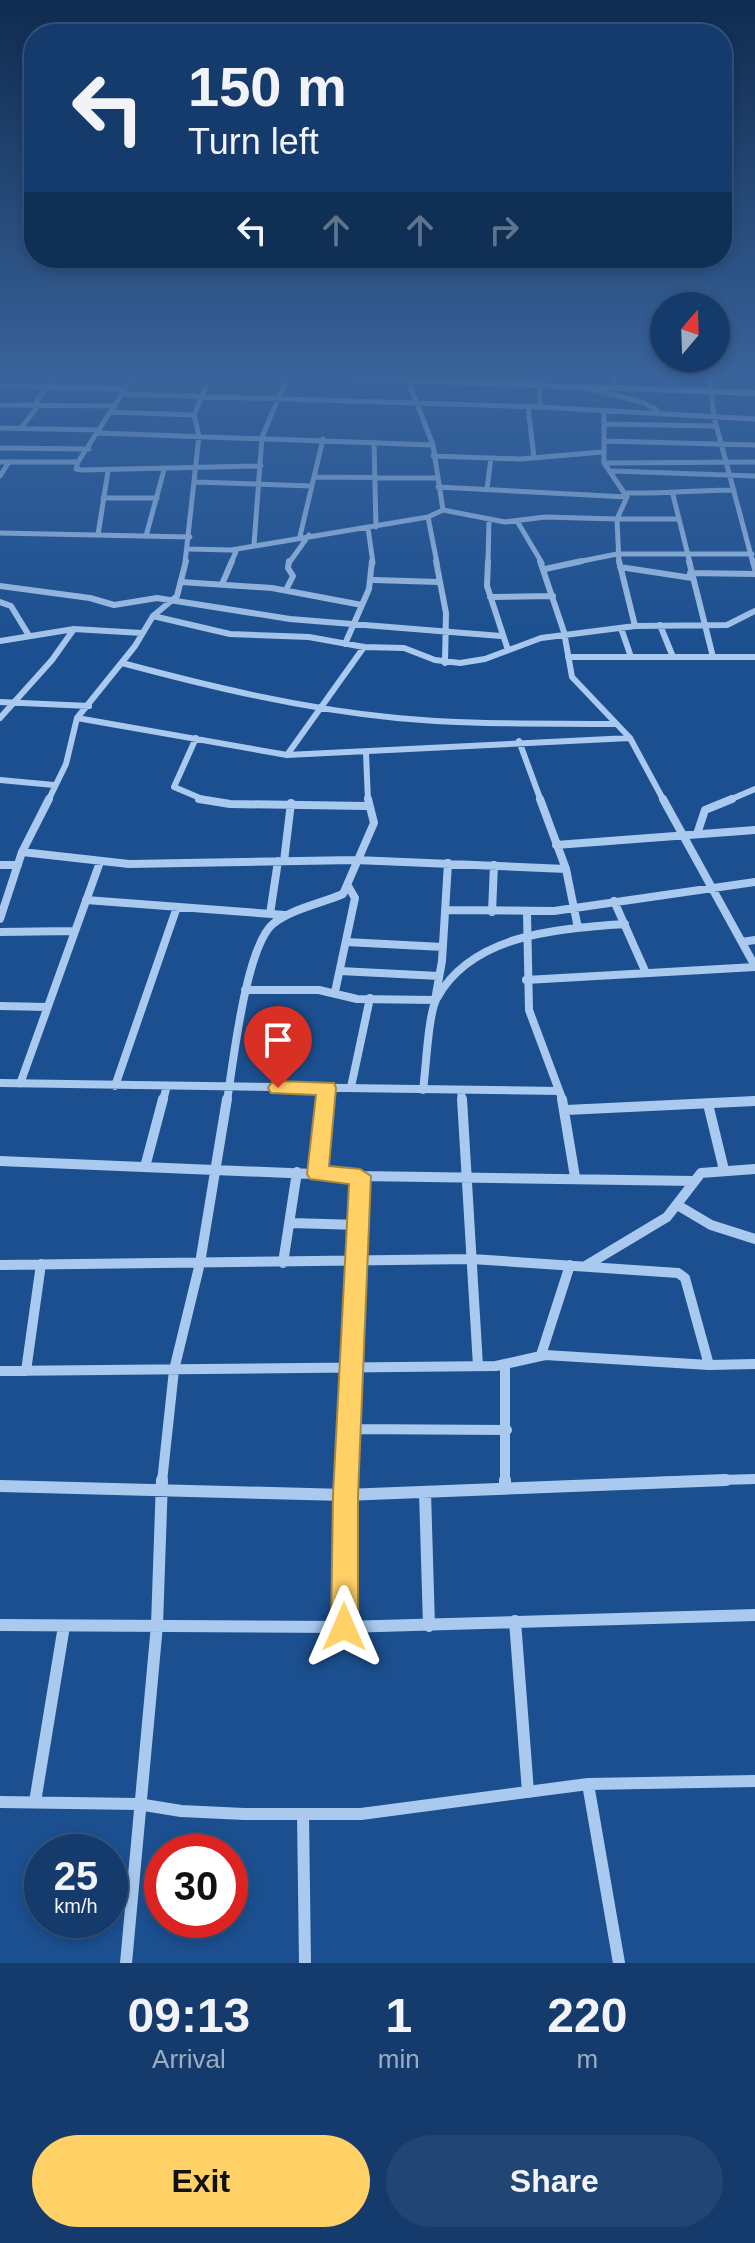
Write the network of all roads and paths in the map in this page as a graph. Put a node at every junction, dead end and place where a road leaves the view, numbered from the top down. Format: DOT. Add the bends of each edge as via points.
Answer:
graph roads {
  1 [pos="261,466"];
  2 [pos="77,467"];
  3 [pos="196,467"];
  4 [pos="251,467"];
  5 [pos="316,467"];
  6 [pos="374,467"];
  7 [pos="434,467"];
  8 [pos="490,467"];
  9 [pos="608,467"];
  10 [pos="727,467"];
  11 [pos="164,470"];
  12 [pos="196,470"];
  13 [pos="108,471"];
  14 [pos="613,471"];
  15 [pos="730,476"];
  16 [pos="755,476"];
  17 [pos="314,477"];
  18 [pos="374,478"];
  19 [pos="436,478"];
  20 [pos="195,482"];
  21 [pos="259,485"];
  22 [pos="312,486"];
  23 [pos="438,487"];
  24 [pos="487,489"];
  25 [pos="734,490"];
  26 [pos="627,495"];
  27 [pos="673,495"];
  28 [pos="103,498"];
  29 [pos="157,498"];
  30 [pos="443,510"];
  31 [pos="428,517"];
  32 [pos="617,519"];
  33 [pos="678,519"];
  34 [pos="489,520"];
  35 [pos="517,521"];
  36 [pos="376,527"];
  37 [pos="368,528"];
  38 [pos="0,533"];
  39 [pos="98,535"];
  40 [pos="309,535"];
  41 [pos="146,536"];
  42 [pos="300,536"];
  43 [pos="190,537"];
  44 [pos="254,545"];
  45 [pos="189,549"];
  46 [pos="237,549"];
  47 [pos="685,553"];
  48 [pos="617,554"];
  49 [pos="752,554"];
  50 [pos="620,567"];
  51 [pos="545,569"];
  52 [pos="755,572"];
  53 [pos="691,576"];
  54 [pos="374,580"];
  55 [pos="181,582"];
  56 [pos="223,582"];
  57 [pos="439,582"];
  58 [pos="0,586"];
  59 [pos="286,590"];
  60 [pos="553,596"];
  61 [pos="490,597"];
  62 [pos="173,601"];
  63 [pos="0,602"];
  64 [pos="362,605"];
  65 [pos="753,615"];
  66 [pos="153,616"];
  67 [pos="702,624"];
  68 [pos="353,625"];
  69 [pos="660,625"];
  70 [pos="635,626"];
  71 [pos="621,628"];
  72 [pos="74,629"];
  73 [pos="142,633"];
  74 [pos="445,633"];
  75 [pos="28,634"];
  76 [pos="501,636"];
  77 [pos="564,636"];
  78 [pos="0,641"];
  79 [pos="345,644"];
  80 [pos="364,647"];
  81 [pos="508,650"];
  82 [pos="568,657"];
  83 [pos="631,657"];
  84 [pos="673,657"];
  85 [pos="713,657"];
  86 [pos="755,657"];
  87 [pos="122,663"];
  88 [pos="445,663"];
  89 [pos="0,702"];
  90 [pos="13,703"];
  91 [pos="90,706"];
  92 [pos="321,707"];
  93 [pos="0,718"];
  94 [pos="77,718"];
  95 [pos="616,724"];
  96 [pos="196,738"];
  97 [pos="630,738"];
  98 [pos="519,741"];
  99 [pos="366,753"];
  100 [pos="287,755"];
  101 [pos="0,780"];
  102 [pos="54,785"];
  103 [pos="755,789"];
  104 [pos="291,803"];
  105 [pos="366,806"];
  106 [pos="755,830"];
  107 [pos="697,834"];
  108 [pos="682,835"];
  109 [pos="556,845"];
  110 [pos="22,852"];
  111 [pos="356,860"];
  112 [pos="281,861"];
  113 [pos="100,862"];
  114 [pos="448,863"];
  115 [pos="0,865"];
  116 [pos="18,865"];
  117 [pos="494,865"];
  118 [pos="566,869"];
  119 [pos="755,882"];
  120 [pos="348,886"];
  121 [pos="711,887"];
  122 [pos="86,900"];
  123 [pos="614,901"];
  124 [pos="177,907"];
  125 [pos="572,907"];
  126 [pos="445,910"];
  127 [pos="492,912"];
  128 [pos="527,913"];
  129 [pos="270,914"];
  130 [pos="290,915"];
  131 [pos="0,919"];
  132 [pos="625,924"];
  133 [pos="578,928"];
  134 [pos="73,931"];
  135 [pos="0,932"];
  136 [pos="526,936"];
  137 [pos="755,940"];
  138 [pos="346,942"];
  139 [pos="742,942"];
  140 [pos="443,947"];
  141 [pos="755,966"];
  142 [pos="340,971"];
  143 [pos="646,973"];
  144 [pos="439,976"];
  145 [pos="526,980"];
  146 [pos="245,990"];
  147 [pos="335,992"];
  148 [pos="370,998"];
  149 [pos="435,1000"];
  150 [pos="0,1006"];
  151 [pos="47,1007"];
  152 [pos="0,1083"];
  153 [pos="20,1084"];
  154 [pos="115,1086"];
  155 [pos="351,1087"];
  156 [pos="229,1088"];
  157 [pos="327,1088"];
  158 [pos="166,1089"];
  159 [pos="423,1090"];
  160 [pos="461,1090"];
  161 [pos="559,1091"];
  162 [pos="755,1101"];
  163 [pos="708,1104"];
  164 [pos="566,1110"];
  165 [pos="0,1161"];
  166 [pos="145,1167"];
  167 [pos="214,1169"];
  168 [pos="755,1169"];
  169 [pos="724,1170"];
  170 [pos="297,1172"];
  171 [pos="318,1174"];
  172 [pos="360,1176"];
  173 [pos="468,1176"];
  174 [pos="575,1177"];
  175 [pos="694,1181"];
  176 [pos="679,1206"];
  177 [pos="291,1223"];
  178 [pos="359,1225"];
  179 [pos="755,1239"];
  180 [pos="472,1259"];
  181 [pos="356,1262"];
  182 [pos="200,1263"];
  183 [pos="283,1263"];
  184 [pos="41,1264"];
  185 [pos="0,1265"];
  186 [pos="570,1265"];
  187 [pos="586,1266"];
  188 [pos="545,1355"];
  189 [pos="755,1364"];
  190 [pos="709,1365"];
  191 [pos="478,1366"];
  192 [pos="505,1366"];
  193 [pos="351,1369"];
  194 [pos="174,1370"];
  195 [pos="0,1371"];
  196 [pos="26,1371"];
  197 [pos="349,1429"];
  198 [pos="507,1430"];
  199 [pos="755,1479"];
  200 [pos="0,1486"];
  201 [pos="505,1486"];
  202 [pos="161,1488"];
  203 [pos="425,1492"];
  204 [pos="345,1495"];
  205 [pos="755,1615"];
  206 [pos="515,1621"];
  207 [pos="0,1625"];
  208 [pos="157,1625"];
  209 [pos="64,1626"];
  210 [pos="429,1626"];
  211 [pos="344,1627"];
  212 [pos="755,1781"];
  213 [pos="588,1784"];
  214 [pos="528,1792"];
  215 [pos="0,1802"];
  216 [pos="35,1802"];
  217 [pos="138,1804"];
  218 [pos="303,1814"];
  219 [pos="126,1963"];
  220 [pos="305,1963"];
  221 [pos="619,1963"];
  1 -- 21 [label="street"];
  2 -- 13 [label="street"];
  3 -- 12 [label="street"];
  4 -- 12 [label="street"];
  5 -- 17 [label="street"];
  6 -- 18 [label="street"];
  7 -- 19 [label="street"];
  8 -- 24 [label="street"];
  9 -- 14 [label="street"];
  10 -- 15 [label="street"];
  11 -- 12 [label="street"];
  11 -- 13 [label="street"];
  11 -- 29 [label="street"];
  12 -- 20 [label="street"];
  13 -- 28 [label="street"];
  14 -- 15 [label="street"];
  14 -- 26 [label="street"];
  15 -- 16 [label="street"];
  15 -- 25 [label="street"];
  17 -- 18 [label="street"];
  17 -- 22 [label="street"];
  18 -- 19 [label="street"];
  18 -- 36 [label="street"];
  19 -- 23 [label="street"];
  20 -- 21 [label="street"];
  20 -- 43 [label="street"];
  21 -- 22 [label="street"];
  21 -- 44 [label="street"];
  22 -- 42 [label="street"];
  23 -- 24 [label="street"];
  23 -- 30 [label="street"];
  24 -- 26 [label="street"];
  25 -- 27 [label="street"];
  25 -- 49 [label="street"];
  26 -- 27 [label="street"];
  26 -- 32 [label="street"];
  27 -- 33 [label="street"];
  28 -- 29 [label="street"];
  28 -- 39 [label="street"];
  29 -- 41 [label="street"];
  30 -- 31 [label="street"];
  30 -- 34 [label="street"];
  31 -- 36 [label="street"];
  31 -- 57 [label="street"];
  32 -- 33 [label="street"];
  32 -- 35 [label="street"];
  32 -- 48 [label="street"];
  33 -- 47 [label="street"];
  34 -- 35 [label="street"];
  34 -- 61 [label="street" via="485,574"];
  35 -- 51 [label="street"];
  36 -- 37 [label="street"];
  37 -- 40 [label="street"];
  37 -- 54 [label="street"];
  38 -- 39 [label="street"];
  39 -- 41 [label="street"];
  40 -- 42 [label="street"];
  40 -- 59 [label="street" via="290,558 293,576"];
  41 -- 43 [label="street"];
  42 -- 44 [label="street"];
  43 -- 45 [label="street"];
  44 -- 46 [label="street"];
  45 -- 46 [label="street"];
  45 -- 55 [label="street"];
  46 -- 56 [label="street"];
  47 -- 48 [label="street"];
  47 -- 49 [label="street"];
  47 -- 53 [label="street"];
  48 -- 50 [label="street"];
  48 -- 51 [label="street"];
  49 -- 52 [label="street"];
  50 -- 53 [label="street"];
  50 -- 70 [label="street"];
  51 -- 60 [label="street"];
  52 -- 53 [label="street"];
  53 -- 67 [label="street"];
  54 -- 57 [label="street"];
  54 -- 64 [label="street"];
  55 -- 56 [label="street"];
  55 -- 62 [label="street"];
  56 -- 59 [label="street"];
  57 -- 74 [label="street"];
  58 -- 62 [label="street" via="114,605 150,598"];
  59 -- 64 [label="street"];
  60 -- 61 [label="street"];
  60 -- 77 [label="street"];
  61 -- 76 [label="street"];
  62 -- 66 [label="street"];
  62 -- 68 [label="street"];
  63 -- 75 [label="street" via="11,606"];
  64 -- 68 [label="street"];
  65 -- 67 [label="street" via="727,625"];
  66 -- 73 [label="street"];
  66 -- 79 [label="street" via="230,634"];
  67 -- 69 [label="street"];
  67 -- 85 [label="street"];
  68 -- 74 [label="street"];
  68 -- 79 [label="street"];
  69 -- 70 [label="street"];
  69 -- 84 [label="street"];
  70 -- 71 [label="street"];
  71 -- 77 [label="street"];
  71 -- 83 [label="street"];
  72 -- 73 [label="street"];
  72 -- 75 [label="street"];
  72 -- 90 [label="street"];
  73 -- 87 [label="street"];
  74 -- 76 [label="street"];
  74 -- 88 [label="street"];
  75 -- 78 [label="street"];
  76 -- 81 [label="street"];
  77 -- 81 [label="street" via="530,640"];
  77 -- 82 [label="street"];
  79 -- 80 [label="street"];
  80 -- 88 [label="street" via="414,650"];
  80 -- 92 [label="street"];
  81 -- 88 [label="street" via="485,659"];
  82 -- 83 [label="street"];
  82 -- 95 [label="street" via="572,677"];
  83 -- 84 [label="street"];
  84 -- 85 [label="street"];
  85 -- 86 [label="street"];
  87 -- 91 [label="street"];
  87 -- 92 [label="street" via="180,680"];
  89 -- 90 [label="street"];
  90 -- 91 [label="street"];
  90 -- 93 [label="street"];
  91 -- 94 [label="street"];
  92 -- 95 [label="street" via="457,723"];
  92 -- 100 [label="street"];
  94 -- 96 [label="street"];
  94 -- 102 [label="street" via="66,764"];
  95 -- 97 [label="street"];
  96 -- 100 [label="street"];
  96 -- 104 [label="street" via="174,787 189,798 245,806"];
  97 -- 98 [label="street"];
  97 -- 108 [label="street"];
  98 -- 99 [label="street"];
  98 -- 109 [label="street"];
  99 -- 100 [label="street"];
  99 -- 105 [label="street"];
  101 -- 102 [label="street"];
  102 -- 110 [label="street"];
  103 -- 107 [label="street" via="705,810"];
  104 -- 105 [label="street"];
  104 -- 112 [label="street"];
  105 -- 111 [label="street" via="374,823"];
  106 -- 107 [label="street"];
  107 -- 108 [label="street"];
  108 -- 109 [label="street"];
  108 -- 121 [label="street"];
  109 -- 118 [label="street"];
  110 -- 113 [label="street"];
  110 -- 116 [label="street"];
  111 -- 112 [label="street"];
  111 -- 114 [label="street"];
  111 -- 120 [label="street"];
  112 -- 113 [label="street"];
  112 -- 129 [label="street"];
  113 -- 122 [label="street"];
  114 -- 117 [label="street"];
  114 -- 126 [label="street"];
  115 -- 116 [label="street"];
  116 -- 131 [label="street"];
  117 -- 118 [label="street"];
  117 -- 127 [label="street"];
  118 -- 125 [label="street"];
  119 -- 121 [label="street"];
  120 -- 130 [label="street" via="333,900"];
  120 -- 138 [label="street" via="355,898"];
  121 -- 123 [label="street"];
  121 -- 139 [label="street"];
  122 -- 124 [label="street"];
  122 -- 134 [label="street"];
  123 -- 125 [label="street"];
  123 -- 132 [label="street"];
  124 -- 129 [label="street"];
  124 -- 154 [label="street"];
  125 -- 128 [label="street"];
  125 -- 133 [label="street"];
  126 -- 127 [label="street"];
  126 -- 140 [label="street"];
  127 -- 128 [label="street"];
  128 -- 136 [label="street"];
  129 -- 130 [label="street"];
  130 -- 146 [label="street" via="265,931"];
  132 -- 133 [label="street"];
  132 -- 143 [label="street"];
  133 -- 136 [label="street"];
  134 -- 135 [label="street"];
  134 -- 151 [label="street"];
  136 -- 145 [label="street"];
  136 -- 149 [label="street" via="476,958"];
  137 -- 139 [label="street"];
  138 -- 140 [label="street"];
  138 -- 142 [label="street"];
  139 -- 141 [label="street"];
  140 -- 144 [label="street"];
  141 -- 143 [label="street"];
  142 -- 144 [label="street"];
  142 -- 147 [label="street"];
  143 -- 145 [label="street"];
  144 -- 149 [label="street"];
  145 -- 161 [label="street" via="529,1010"];
  146 -- 147 [label="street"];
  146 -- 156 [label="street"];
  147 -- 148 [label="street"];
  148 -- 149 [label="street"];
  148 -- 155 [label="street"];
  149 -- 159 [label="street"];
  150 -- 151 [label="street"];
  151 -- 153 [label="street"];
  152 -- 153 [label="street"];
  153 -- 154 [label="street"];
  154 -- 158 [label="street"];
  155 -- 157 [label="street"];
  155 -- 159 [label="street"];
  156 -- 157 [label="street"];
  156 -- 158 [label="street"];
  156 -- 167 [label="street"];
  157 -- 171 [label="street"];
  158 -- 166 [label="street"];
  159 -- 160 [label="street"];
  160 -- 161 [label="street"];
  160 -- 173 [label="street"];
  161 -- 164 [label="street"];
  162 -- 163 [label="street"];
  163 -- 164 [label="street"];
  163 -- 169 [label="street"];
  164 -- 174 [label="street"];
  165 -- 166 [label="street"];
  166 -- 167 [label="street"];
  167 -- 170 [label="street"];
  167 -- 182 [label="street"];
  168 -- 169 [label="street"];
  169 -- 175 [label="street" via="701,1173"];
  170 -- 171 [label="street"];
  170 -- 177 [label="street"];
  171 -- 172 [label="street"];
  172 -- 173 [label="street"];
  172 -- 178 [label="street"];
  173 -- 174 [label="street"];
  173 -- 180 [label="street"];
  174 -- 175 [label="street"];
  175 -- 176 [label="street"];
  176 -- 179 [label="street" via="711,1225"];
  176 -- 187 [label="street"];
  177 -- 178 [label="street"];
  177 -- 183 [label="street"];
  178 -- 181 [label="street"];
  180 -- 181 [label="street"];
  180 -- 186 [label="street"];
  180 -- 191 [label="street"];
  181 -- 183 [label="street"];
  181 -- 193 [label="street"];
  182 -- 183 [label="street"];
  182 -- 184 [label="street"];
  182 -- 194 [label="street"];
  184 -- 185 [label="street"];
  184 -- 196 [label="street"];
  186 -- 187 [label="street"];
  186 -- 188 [label="street"];
  187 -- 190 [label="street" via="682,1275"];
  188 -- 190 [label="street"];
  188 -- 192 [label="street"];
  189 -- 190 [label="street"];
  191 -- 192 [label="street"];
  191 -- 193 [label="street"];
  192 -- 198 [label="street"];
  193 -- 194 [label="street"];
  193 -- 197 [label="street"];
  194 -- 196 [label="street"];
  194 -- 202 [label="street"];
  195 -- 196 [label="street"];
  197 -- 198 [label="street"];
  197 -- 204 [label="street"];
  198 -- 201 [label="street"];
  199 -- 201 [label="street"];
  200 -- 202 [label="street"];
  201 -- 203 [label="street"];
  202 -- 204 [label="street"];
  202 -- 208 [label="street"];
  203 -- 204 [label="street"];
  203 -- 210 [label="street"];
  204 -- 211 [label="street"];
  205 -- 206 [label="street"];
  206 -- 210 [label="street"];
  206 -- 214 [label="street"];
  207 -- 209 [label="street"];
  208 -- 209 [label="street"];
  208 -- 211 [label="street"];
  208 -- 217 [label="street"];
  209 -- 216 [label="street"];
  210 -- 211 [label="street"];
  212 -- 213 [label="street"];
  213 -- 214 [label="street"];
  213 -- 221 [label="street"];
  214 -- 218 [label="street" via="361,1814"];
  215 -- 216 [label="street"];
  216 -- 217 [label="street"];
  217 -- 218 [label="street" via="181,1811"];
  217 -- 219 [label="street"];
  218 -- 220 [label="street"];
}
